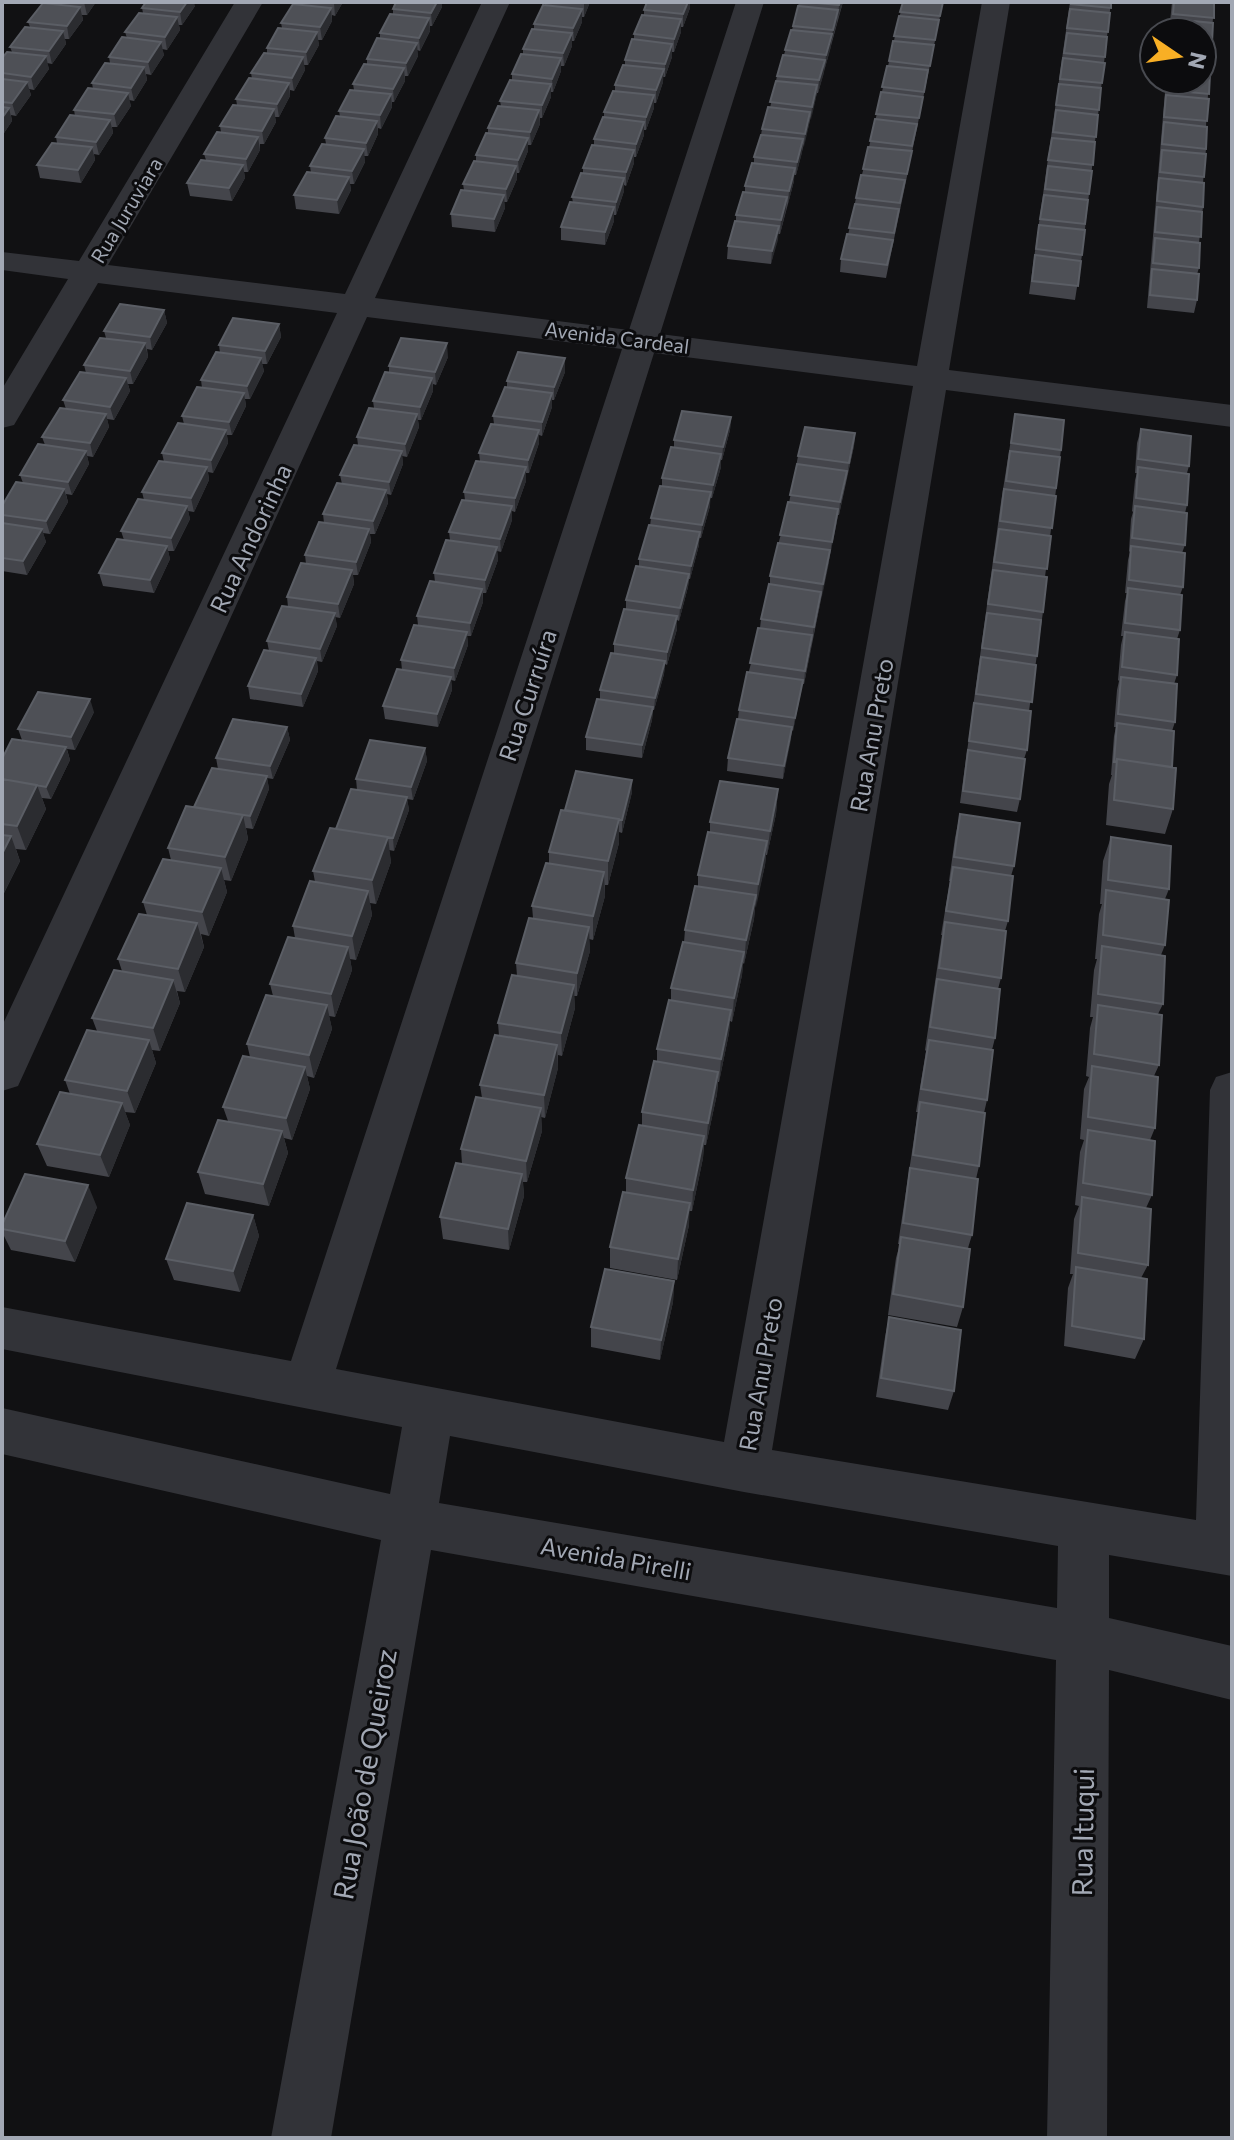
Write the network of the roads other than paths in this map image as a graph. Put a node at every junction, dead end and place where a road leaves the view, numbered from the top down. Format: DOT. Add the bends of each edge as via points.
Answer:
graph roads {
  1 [pos="249,2"];
  2 [pos="496,2"];
  3 [pos="750,2"];
  4 [pos="996,2"];
  5 [pos="2,261"];
  6 [pos="88,273"];
  7 [pos="356,308"];
  8 [pos="641,339"];
  9 [pos="932,380"];
  10 [pos="1232,416"];
  11 [pos="2,417"];
  12 [pos="2,1073"];
  13 [pos="1232,1090"];
  14 [pos="2,1328"];
  15 [pos="306,1388"];
  16 [pos="430,1411"];
  17 [pos="2,1431"];
  18 [pos="744,1469"];
  19 [pos="408,1522"];
  20 [pos="1084,1527"];
  21 [pos="1226,1550"];
  22 [pos="1086,1639"];
  23 [pos="1232,1673"];
  24 [pos="301,2138"];
  25 [pos="1077,2138"];
  1 -- 6 [label="street, Rua Juruviara"];
  2 -- 7 [label="street, Rua Andorinha"];
  3 -- 8 [label="street, Rua Curruíra"];
  4 -- 9 [label="street, Rua Anu Preto"];
  5 -- 6 [label="street, Avenida Cardeal"];
  6 -- 7 [label="street, Avenida Cardeal"];
  6 -- 11 [label="street, Rua Juruviara"];
  7 -- 8 [label="street, Avenida Cardeal"];
  7 -- 12 [label="street, Rua Andorinha"];
  8 -- 9 [label="street, Avenida Cardeal"];
  8 -- 15 [label="street, Rua Curruíra"];
  9 -- 10 [label="street, Avenida Cardeal"];
  9 -- 18 [label="street, Rua Anu Preto"];
  13 -- 21 [label="street"];
  14 -- 15 [label="street"];
  15 -- 16 [label="street"];
  16 -- 18 [label="street"];
  16 -- 19 [label="street, Rua João de Queiroz"];
  17 -- 19 [label="street, Avenida Pirelli"];
  18 -- 20 [label="street"];
  19 -- 22 [label="street, Avenida Pirelli"];
  19 -- 24 [label="street, Rua João de Queiroz"];
  20 -- 21 [label="street"];
  20 -- 22 [label="street, Rua Ituqui"];
  22 -- 23 [label="street, Avenida Pirelli"];
  22 -- 25 [label="street, Rua Ituqui"];
}
